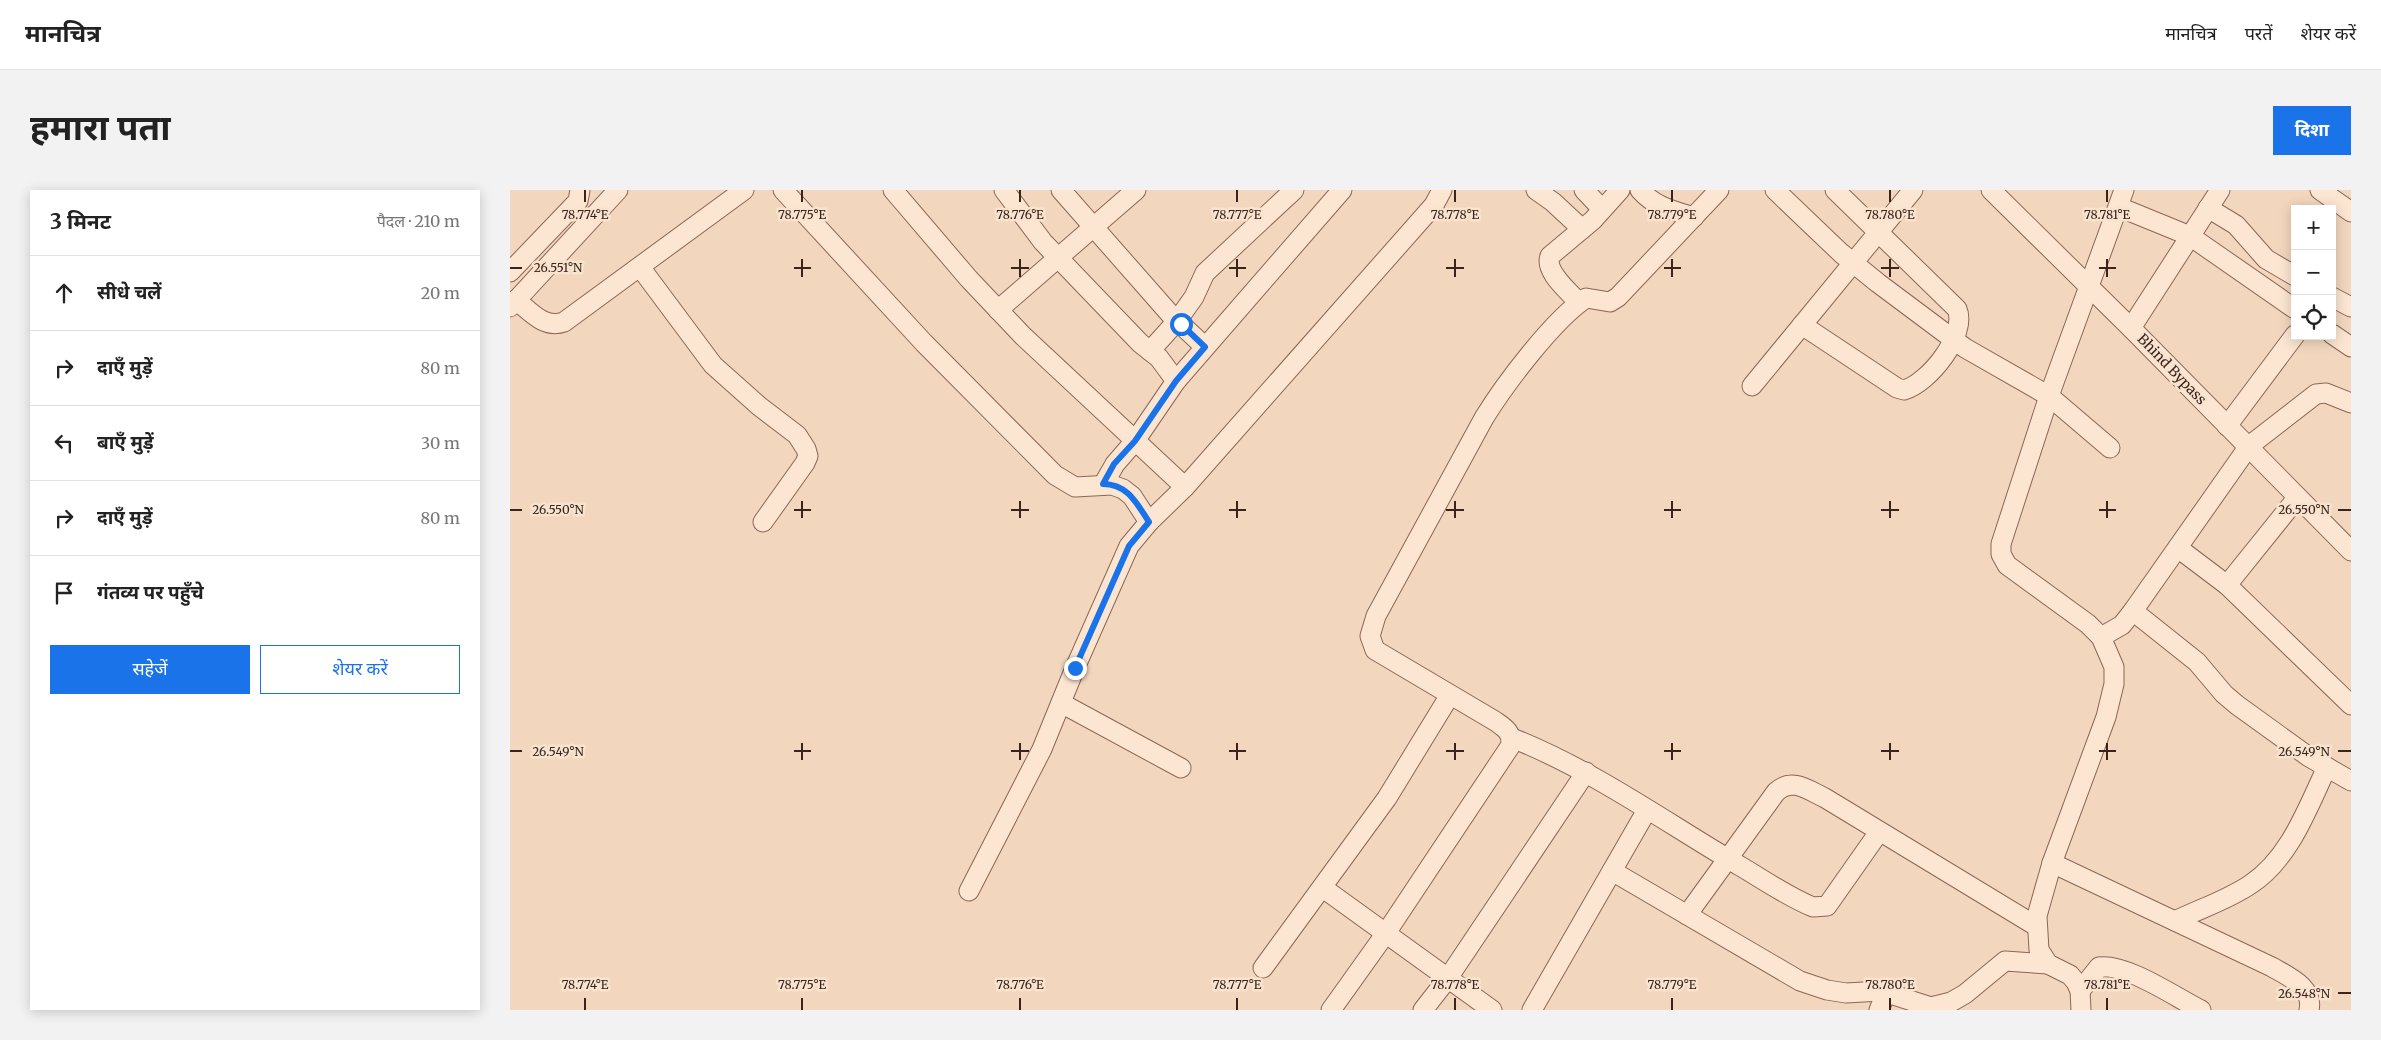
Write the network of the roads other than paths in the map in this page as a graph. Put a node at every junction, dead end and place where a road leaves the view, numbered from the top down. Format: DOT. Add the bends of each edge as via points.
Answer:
graph roads {
  1 [pos="580,190"];
  2 [pos="618,190"];
  3 [pos="744,190"];
  4 [pos="784,190"];
  5 [pos="893,190"];
  6 [pos="1004,190"];
  7 [pos="1061,190"];
  8 [pos="1136,190"];
  9 [pos="1294,190"];
  10 [pos="1342,190"];
  11 [pos="1442,190"];
  12 [pos="1536,190"];
  13 [pos="1584,190"];
  14 [pos="1620,190"];
  15 [pos="1640,190"];
  16 [pos="1719,190"];
  17 [pos="1775,190"];
  18 [pos="1835,190"];
  19 [pos="1913,190"];
  20 [pos="1991,190"];
  21 [pos="2220,190"];
  22 [pos="2320,190"];
  23 [pos="2121,199"];
  24 [pos="2208,208"];
  25 [pos="1602,209"];
  26 [pos="2351,212"];
  27 [pos="1694,217"];
  28 [pos="1094,227"];
  29 [pos="1582,229"];
  30 [pos="1878,232"];
  31 [pos="2190,236"];
  32 [pos="1057,259"];
  33 [pos="1854,263"];
  34 [pos="640,267"];
  35 [pos="510,272"];
  36 [pos="2291,274"];
  37 [pos="2088,285"];
  38 [pos="2336,299"];
  39 [pos="1579,303"];
  40 [pos="513,304"];
  41 [pos="2291,305"];
  42 [pos="2351,307"];
  43 [pos="998,310"];
  44 [pos="1177,320"];
  45 [pos="1802,325"];
  46 [pos="2131,328"];
  47 [pos="2336,337"];
  48 [pos="1953,340"];
  49 [pos="2291,340"];
  50 [pos="1205,347"];
  51 [pos="2351,347"];
  52 [pos="1150,351"];
  53 [pos="1176,381"];
  54 [pos="1752,386"];
  55 [pos="2049,396"];
  56 [pos="2351,403"];
  57 [pos="2227,426"];
  58 [pos="1135,441"];
  59 [pos="2248,446"];
  60 [pos="2110,448"];
  61 [pos="1103,484"];
  62 [pos="1185,487"];
  63 [pos="2298,498"];
  64 [pos="763,522"];
  65 [pos="1149,522"];
  66 [pos="2350,547"];
  67 [pos="2178,548"];
  68 [pos="2228,585"];
  69 [pos="2134,610"];
  70 [pos="2101,637"];
  71 [pos="1450,695"];
  72 [pos="1061,703"];
  73 [pos="2351,705"];
  74 [pos="1512,738"];
  75 [pos="2327,767"];
  76 [pos="1181,768"];
  77 [pos="1586,772"];
  78 [pos="2351,781"];
  79 [pos="1647,810"];
  80 [pos="1879,832"];
  81 [pos="1728,859"];
  82 [pos="2052,863"];
  83 [pos="1612,871"];
  84 [pos="1323,888"];
  85 [pos="969,891"];
  86 [pos="1687,915"];
  87 [pos="2175,921"];
  88 [pos="2036,926"];
  89 [pos="1386,933"];
  90 [pos="2048,964"];
  91 [pos="1263,968"];
  92 [pos="1448,978"];
  93 [pos="2080,991"];
  94 [pos="1886,993"];
  95 [pos="1331,1010"];
  96 [pos="1422,1010"];
  97 [pos="1492,1010"];
  98 [pos="1532,1010"];
  99 [pos="1879,1010"];
  100 [pos="2081,1010"];
  101 [pos="2201,1010"];
  102 [pos="2309,1010"];
  1 -- 35 [label="street" via="578,201"];
  2 -- 40 [label="street"];
  3 -- 34 [label="street"];
  4 -- 61 [label="street" via="924,343 1055,475 1075,487"];
  5 -- 43 [label="street"];
  6 -- 32 [label="street"];
  7 -- 28 [label="street"];
  8 -- 28 [label="street"];
  9 -- 44 [label="street" via="1205,273 1194,297"];
  10 -- 50 [label="street"];
  11 -- 62 [label="street" via="1434,205"];
  12 -- 29 [label="street"];
  13 -- 25 [label="street"];
  14 -- 25 [label="street"];
  15 -- 27 [label="street" via="1666,209"];
  16 -- 27 [label="street"];
  17 -- 33 [label="street"];
  18 -- 30 [label="street"];
  19 -- 30 [label="street"];
  20 -- 37 [label="street, Bhind Bypass"];
  21 -- 24 [label="street"];
  22 -- 26 [label="street"];
  23 -- 31 [label="street"];
  23 -- 37 [label="street"];
  24 -- 31 [label="street"];
  24 -- 36 [label="street" via="2236,225 2266,259"];
  25 -- 29 [label="street"];
  27 -- 39 [label="street" via="1618,297 1610,302 1586,298"];
  28 -- 32 [label="street"];
  28 -- 44 [label="street"];
  29 -- 39 [label="street" via="1554,251 1548,261 1552,272"];
  30 -- 33 [label="street"];
  30 -- 48 [label="street" via="1957,309 1960,315"];
  31 -- 41 [label="street"];
  31 -- 46 [label="street"];
  32 -- 43 [label="street"];
  32 -- 52 [label="street"];
  33 -- 45 [label="street"];
  33 -- 48 [label="street"];
  34 -- 40 [label="street" via="557,325 548,324"];
  34 -- 64 [label="street" via="709,360 759,406 797,435 806,449 808,456 805,462"];
  37 -- 46 [label="street, Bhind Bypass"];
  37 -- 55 [label="street"];
  38 -- 42 [label="street"];
  39 -- 71 [label="street" via="1493,403 1372,625 1370,636 1375,650"];
  43 -- 58 [label="street"];
  44 -- 50 [label="street"];
  44 -- 52 [label="street"];
  45 -- 48 [label="street" via="1904,390 1924,380"];
  45 -- 54 [label="street"];
  46 -- 57 [label="street, Bhind Bypass"];
  47 -- 51 [label="street"];
  48 -- 55 [label="street"];
  49 -- 57 [label="street"];
  50 -- 53 [label="street"];
  52 -- 53 [label="street" via="1167,366"];
  53 -- 58 [label="street"];
  55 -- 60 [label="street"];
  55 -- 70 [label="street" via="2005,525 2002,554 2007,564"];
  56 -- 59 [label="street" via="2326,393 2316,394"];
  57 -- 59 [label="street, Bhind Bypass"];
  58 -- 61 [label="street" via="1114,464"];
  58 -- 62 [label="street"];
  59 -- 63 [label="street, Bhind Bypass"];
  59 -- 67 [label="street"];
  61 -- 65 [label="street" via="1112,484 1132,496"];
  62 -- 65 [label="street"];
  63 -- 66 [label="street, Bhind Bypass"];
  63 -- 68 [label="street"];
  65 -- 72 [label="street" via="1123,558"];
  67 -- 68 [label="street"];
  67 -- 69 [label="street"];
  68 -- 73 [label="street"];
  69 -- 70 [label="street" via="2122,624"];
  69 -- 75 [label="street" via="2197,662 2237,705"];
  70 -- 82 [label="street" via="2114,667 2111,700"];
  71 -- 74 [label="street" via="1508,730"];
  71 -- 84 [label="street" via="1388,798"];
  72 -- 76 [label="street"];
  72 -- 85 [label="street" via="1026,783"];
  74 -- 77 [label="street"];
  74 -- 89 [label="street" via="1511,745"];
  75 -- 78 [label="street"];
  75 -- 87 [label="street" via="2297,830 2276,863 2249,886"];
  77 -- 79 [label="street"];
  77 -- 92 [label="street"];
  79 -- 81 [label="street"];
  79 -- 83 [label="street"];
  80 -- 81 [label="street" via="1809,790 1792,784 1783,785"];
  80 -- 81 [label="street" via="1834,898 1820,908 1803,903"];
  80 -- 88 [label="street"];
  81 -- 86 [label="street"];
  82 -- 87 [label="street"];
  82 -- 88 [label="street"];
  83 -- 86 [label="street"];
  83 -- 98 [label="street"];
  84 -- 89 [label="street"];
  84 -- 91 [label="street"];
  86 -- 94 [label="street" via="1800,982 1846,993"];
  87 -- 102 [label="street" via="2300,983 2308,993"];
  88 -- 90 [label="street" via="2039,950"];
  89 -- 92 [label="street"];
  89 -- 95 [label="street"];
  90 -- 93 [label="street" via="2070,975"];
  90 -- 94 [label="street" via="2004,961 1965,994 1932,1007"];
  92 -- 96 [label="street"];
  92 -- 97 [label="street"];
  93 -- 100 [label="street"];
  93 -- 101 [label="street" via="2099,968 2109,966 2136,976"];
  94 -- 99 [label="street"];
}
